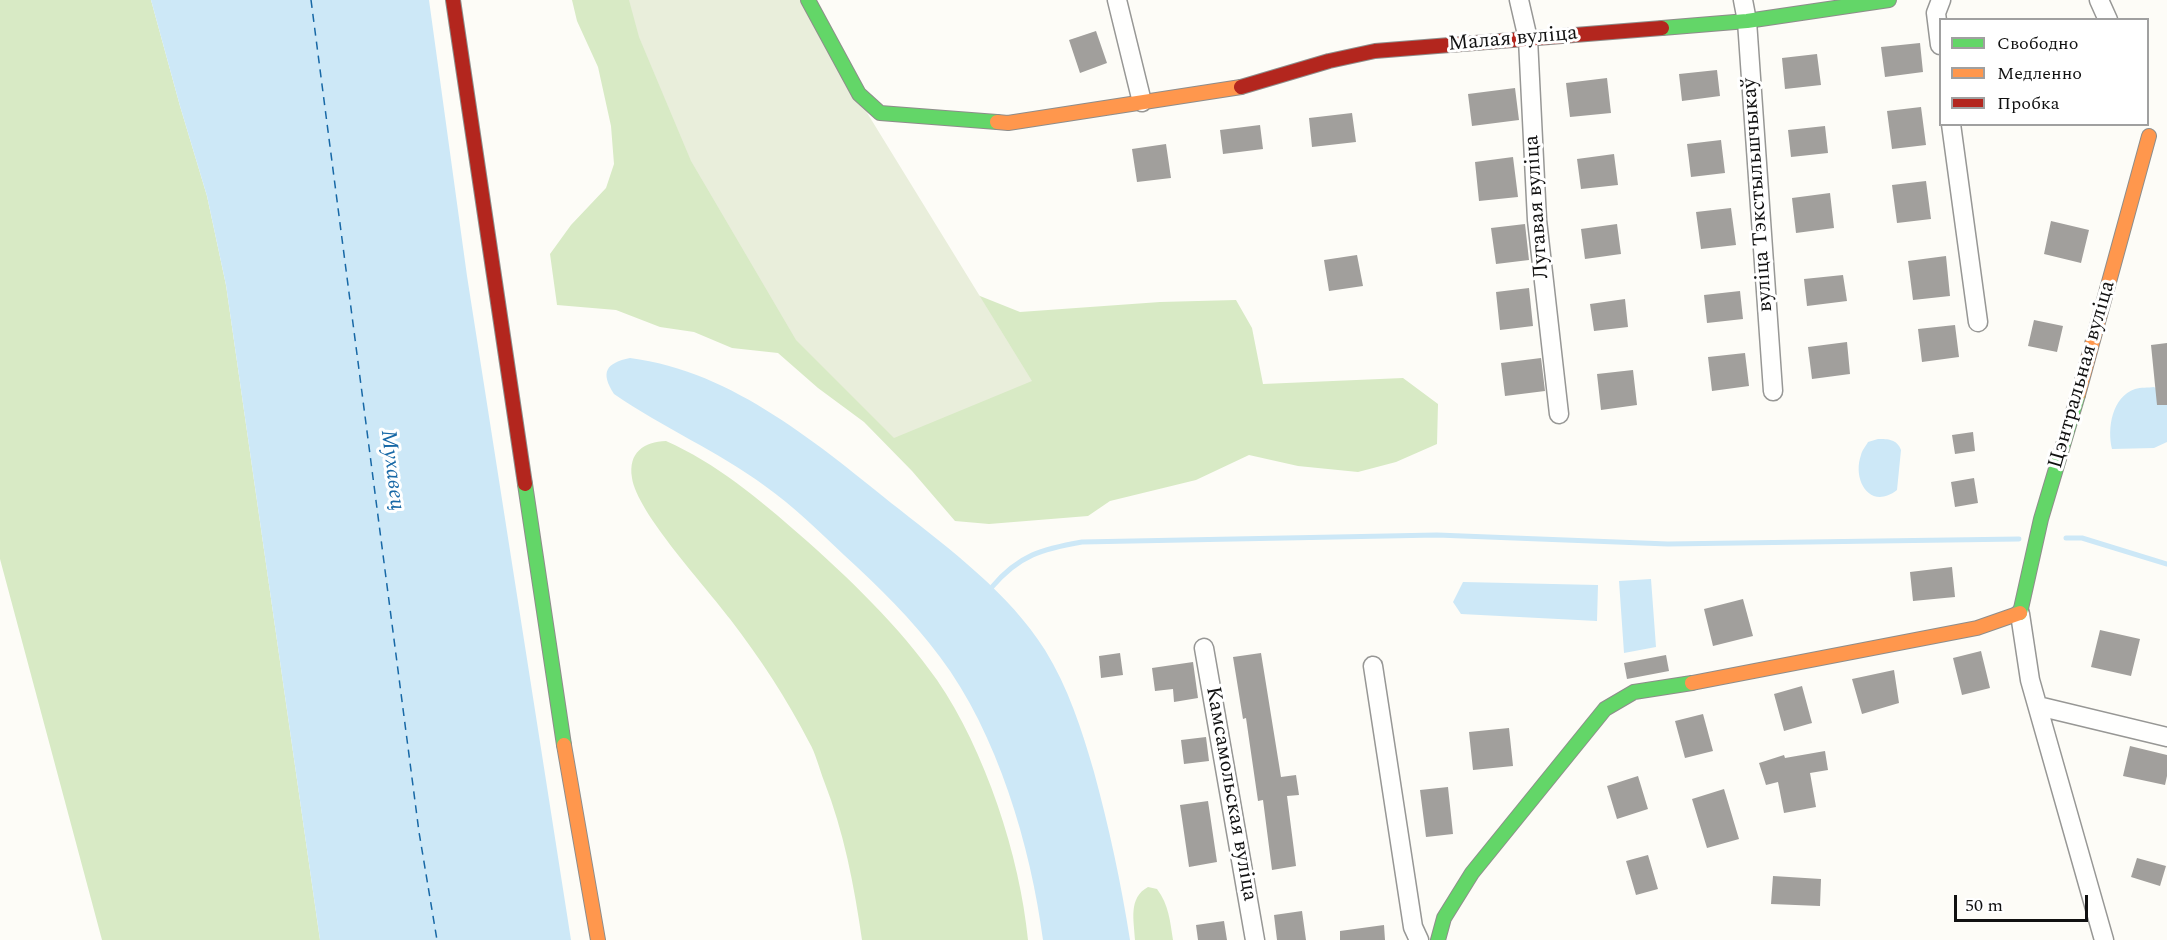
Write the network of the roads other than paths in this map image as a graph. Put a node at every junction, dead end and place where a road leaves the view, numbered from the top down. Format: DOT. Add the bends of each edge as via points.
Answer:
graph roads {
  1 [pos="453,0"];
  2 [pos="808,0"];
  3 [pos="1116,0"];
  4 [pos="1519,0"];
  5 [pos="1743,0"];
  6 [pos="1889,0"];
  7 [pos="1941,0"];
  8 [pos="2099,0"];
  9 [pos="2107,18"];
  10 [pos="1747,21"];
  11 [pos="1939,32"];
  12 [pos="1528,39"];
  13 [pos="1142,102"];
  14 [pos="1951,126"];
  15 [pos="2147,130"];
  16 [pos="2167,133"];
  17 [pos="1978,322"];
  18 [pos="1773,391"];
  19 [pos="1559,414"];
  20 [pos="2020,614"];
  21 [pos="1204,648"];
  22 [pos="1373,666"];
  23 [pos="2038,706"];
  24 [pos="2167,737"];
  25 [pos="598,940"];
  26 [pos="1256,940"];
  27 [pos="1419,940"];
  28 [pos="1438,940"];
  29 [pos="2104,940"];
  1 -- 25 [label="street" via="561,726"];
  2 -- 13 [label="street, Малая вуліца" via="859,94 880,113 1008,123"];
  3 -- 13 [label="street"];
  4 -- 12 [label="street, Лугавая вуліца"];
  5 -- 10 [label="street, вуліца Тэкстыльшчыкаў"];
  6 -- 10 [label="street, Малая вуліца"];
  7 -- 11 [label="street" via="1936,13"];
  8 -- 9 [label="street"];
  10 -- 12 [label="street, Малая вуліца"];
  10 -- 18 [label="street, вуліца Тэкстыльшчыкаў"];
  12 -- 13 [label="street, Малая вуліца" via="1375,51 1234,89"];
  12 -- 19 [label="street, Лугавая вуліца" via="1537,220"];
  14 -- 17 [label="street"];
  15 -- 16 [label="street"];
  15 -- 20 [label="street, Цэнтральная вуліца" via="2069,430 2041,519"];
  20 -- 23 [label="street, Цэнтральная вуліца"];
  20 -- 28 [label="street" via="1977,628 1731,678 1634,692 1605,709 1472,873 1444,918"];
  21 -- 26 [label="street, Камсамольская вуліца"];
  22 -- 27 [label="street" via="1413,927"];
  23 -- 24 [label="street"];
  23 -- 29 [label="street, Цэнтральная вуліца"];
}
